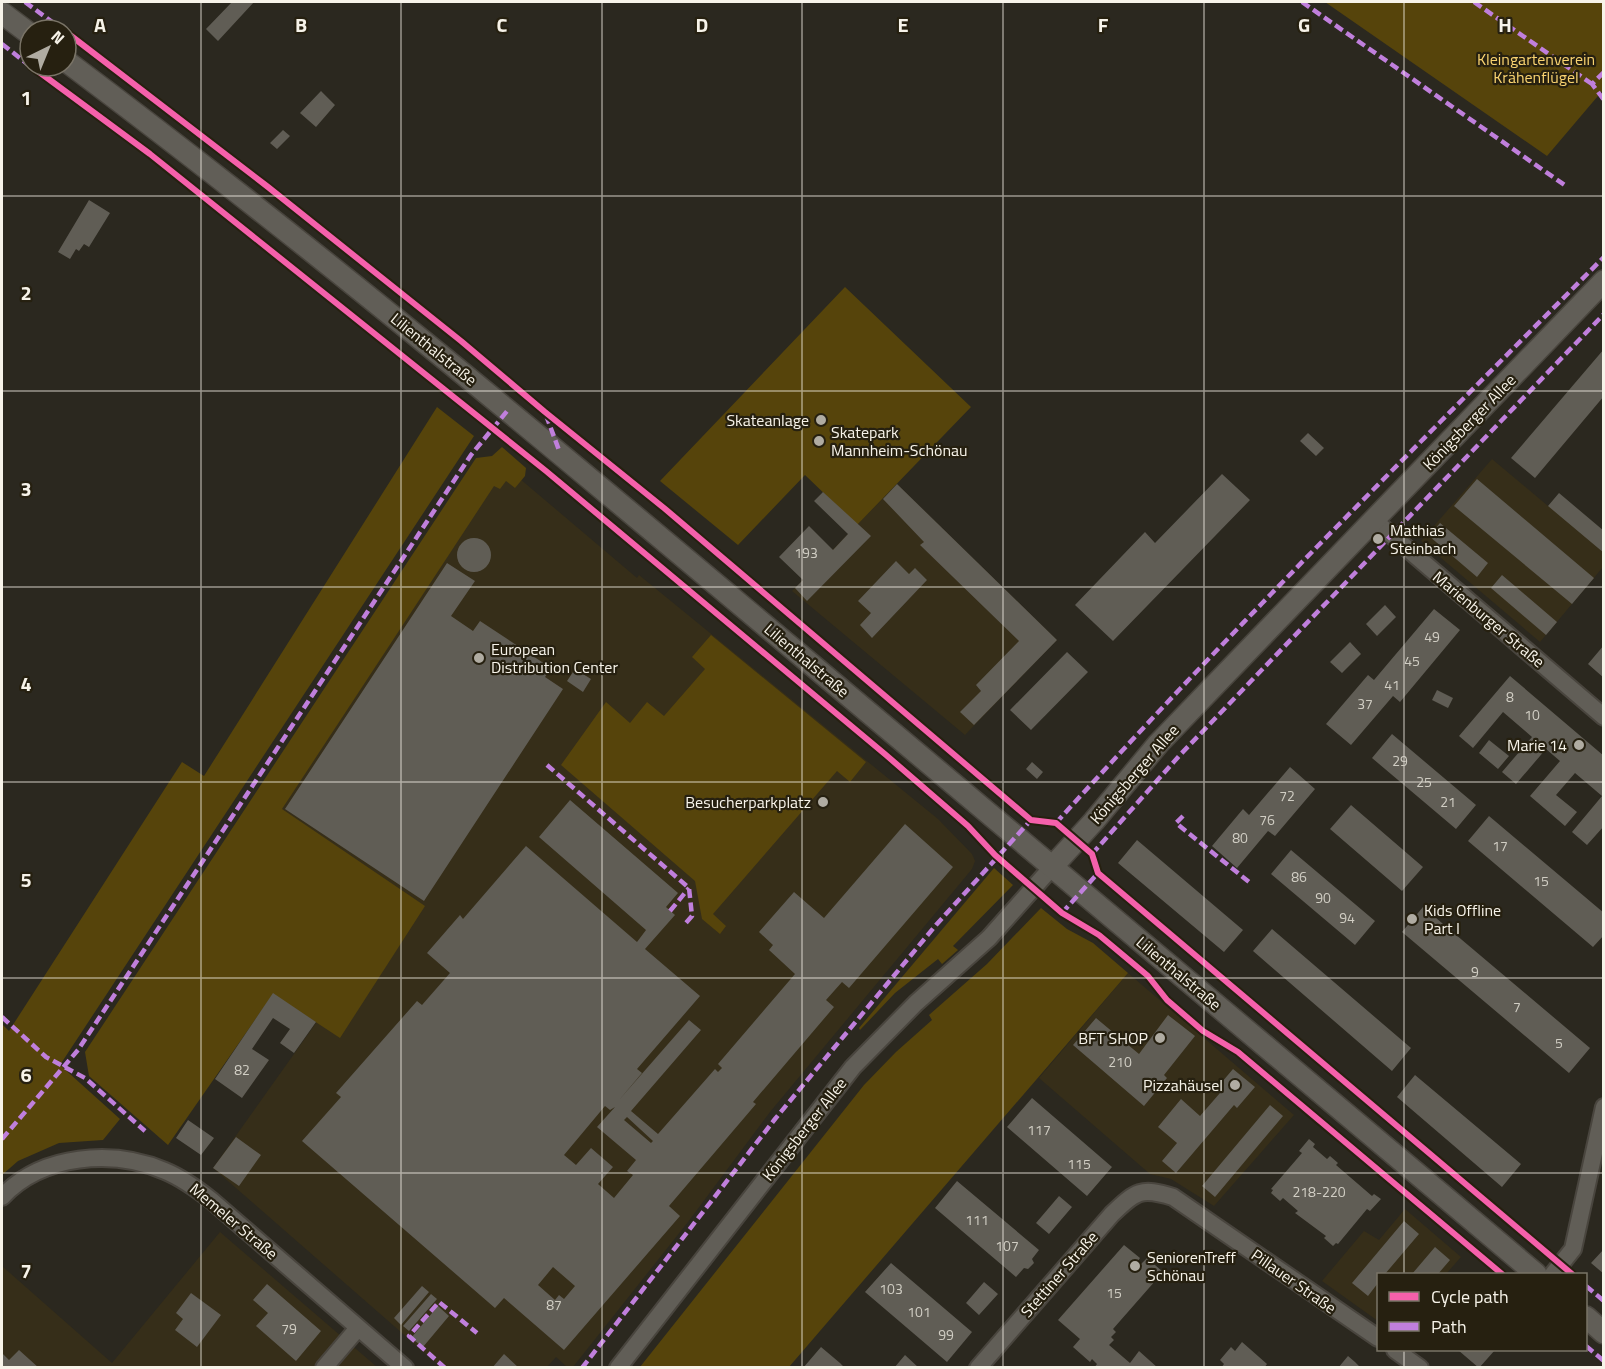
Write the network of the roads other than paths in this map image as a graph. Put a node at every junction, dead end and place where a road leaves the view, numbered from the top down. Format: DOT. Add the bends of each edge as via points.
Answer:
graph roads {
  1 [pos="2,13"];
  2 [pos="18,25"];
  3 [pos="78,70"];
  4 [pos="1604,281"];
  5 [pos="1375,520"];
  6 [pos="1604,717"];
  7 [pos="1053,866"];
  8 [pos="1604,1107"];
  9 [pos="1148,1190"];
  10 [pos="2,1197"];
  11 [pos="1534,1273"];
  12 [pos="1555,1273"];
  13 [pos="1587,1318"];
  14 [pos="358,1328"];
  15 [pos="1604,1333"];
  16 [pos="1377,1337"];
  17 [pos="1396,1351"];
  18 [pos="324,1368"];
  19 [pos="405,1368"];
  20 [pos="618,1368"];
  21 [pos="978,1368"];
  22 [pos="1420,1368"];
  1 -- 2 [label="street"];
  3 -- 7 [label="street, Lilienthalstraße" via="165,135 569,460"];
  4 -- 5 [label="street, Königsberger Allee"];
  5 -- 6 [label="street, Marienburger Straße"];
  5 -- 7 [label="street, Königsberger Allee" via="1158,744"];
  7 -- 11 [label="street, Lilienthalstraße"];
  7 -- 20 [label="street, Königsberger Allee" via="989,938 916,1003 853,1067"];
  8 -- 12 [label="street" via="1573,1249"];
  9 -- 16 [label="street, Pillauer Straße" via="1173,1197"];
  9 -- 21 [label="street, Stettiner Straße" via="1128,1198 1112,1214"];
  10 -- 14 [label="street, Memeler Straße" via="36,1172 68,1161 103,1157 139,1161 190,1184 211,1200"];
  13 -- 15 [label="street"];
  14 -- 18 [label="street"];
  14 -- 19 [label="street, Memeler Straße"];
  17 -- 22 [label="street"];
}
